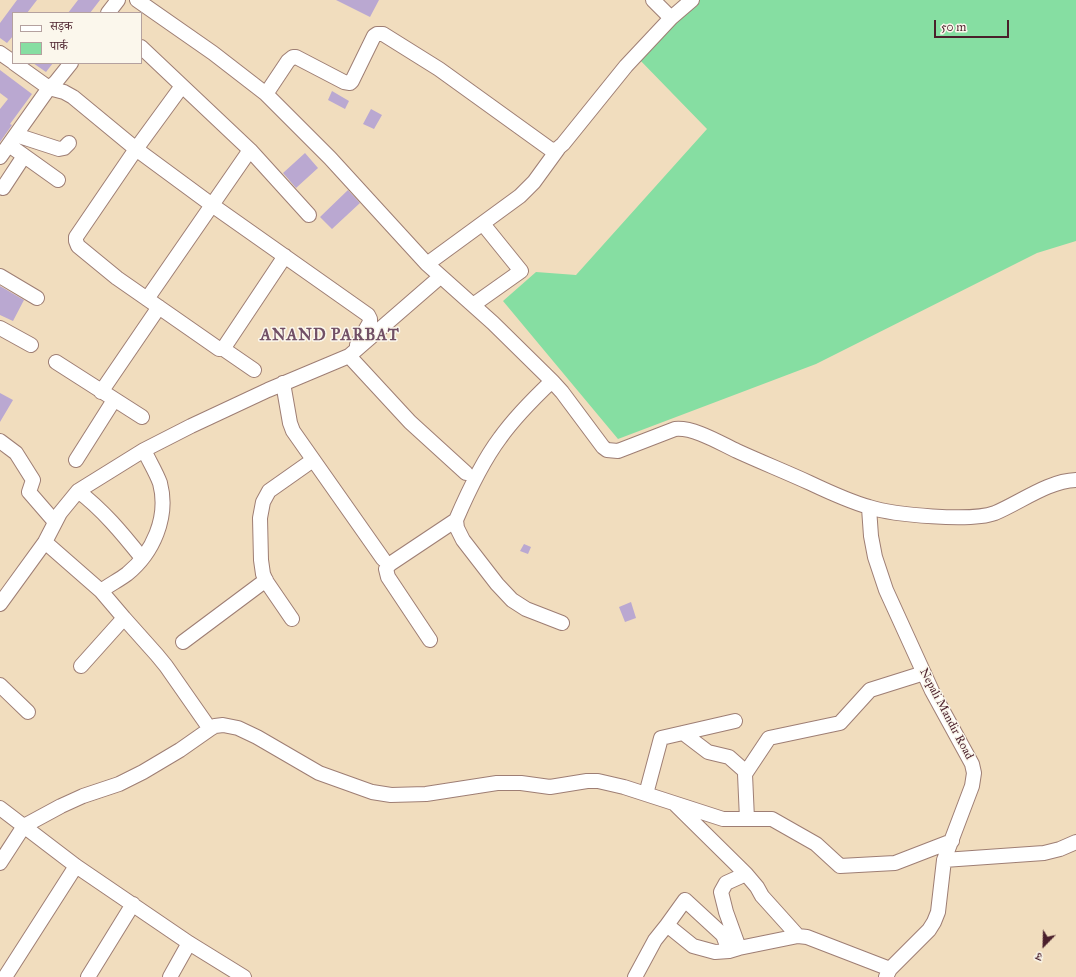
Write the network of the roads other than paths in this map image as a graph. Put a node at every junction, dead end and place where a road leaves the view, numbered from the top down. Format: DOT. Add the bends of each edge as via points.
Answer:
graph roads {
  1 [pos="118,0"];
  2 [pos="137,0"];
  3 [pos="653,0"];
  4 [pos="692,0"];
  5 [pos="109,12"];
  6 [pos="671,18"];
  7 [pos="142,48"];
  8 [pos="0,53"];
  9 [pos="12,62"];
  10 [pos="15,64"];
  11 [pos="70,64"];
  12 [pos="182,86"];
  13 [pos="49,88"];
  14 [pos="266,94"];
  15 [pos="12,140"];
  16 [pos="69,143"];
  17 [pos="136,149"];
  18 [pos="558,149"];
  19 [pos="250,150"];
  20 [pos="24,156"];
  21 [pos="0,157"];
  22 [pos="58,180"];
  23 [pos="3,188"];
  24 [pos="212,206"];
  25 [pos="308,216"];
  26 [pos="483,224"];
  27 [pos="285,256"];
  28 [pos="427,264"];
  29 [pos="0,276"];
  30 [pos="440,277"];
  31 [pos="37,298"];
  32 [pos="147,299"];
  33 [pos="473,305"];
  34 [pos="159,307"];
  35 [pos="0,328"];
  36 [pos="32,345"];
  37 [pos="222,348"];
  38 [pos="351,355"];
  39 [pos="56,362"];
  40 [pos="254,370"];
  41 [pos="552,381"];
  42 [pos="283,383"];
  43 [pos="101,392"];
  44 [pos="114,400"];
  45 [pos="142,417"];
  46 [pos="0,441"];
  47 [pos="144,450"];
  48 [pos="76,460"];
  49 [pos="313,460"];
  50 [pos="466,473"];
  51 [pos="1076,480"];
  52 [pos="78,491"];
  53 [pos="869,508"];
  54 [pos="456,520"];
  55 [pos="55,522"];
  56 [pos="44,542"];
  57 [pos="142,558"];
  58 [pos="382,560"];
  59 [pos="266,580"];
  60 [pos="101,591"];
  61 [pos="0,604"];
  62 [pos="124,618"];
  63 [pos="292,619"];
  64 [pos="562,623"];
  65 [pos="430,640"];
  66 [pos="183,642"];
  67 [pos="81,666"];
  68 [pos="924,673"];
  69 [pos="0,685"];
  70 [pos="28,712"];
  71 [pos="735,721"];
  72 [pos="210,729"];
  73 [pos="683,733"];
  74 [pos="746,772"];
  75 [pos="646,794"];
  76 [pos="673,803"];
  77 [pos="0,808"];
  78 [pos="747,819"];
  79 [pos="24,826"];
  80 [pos="952,841"];
  81 [pos="1076,842"];
  82 [pos="944,860"];
  83 [pos="0,863"];
  84 [pos="76,866"];
  85 [pos="746,874"];
  86 [pos="133,904"];
  87 [pos="667,925"];
  88 [pos="798,936"];
  89 [pos="189,943"];
  90 [pos="734,949"];
  91 [pos="888,973"];
  92 [pos="5,977"];
  93 [pos="88,977"];
  94 [pos="170,977"];
  95 [pos="244,977"];
  96 [pos="635,977"];
  1 -- 5 [label="street"];
  2 -- 14 [label="street"];
  3 -- 6 [label="street"];
  4 -- 6 [label="street"];
  6 -- 18 [label="street" via="626,66"];
  7 -- 12 [label="street"];
  8 -- 9 [label="street"];
  10 -- 13 [label="street"];
  11 -- 13 [label="street"];
  12 -- 17 [label="street"];
  12 -- 19 [label="street"];
  13 -- 15 [label="street"];
  13 -- 17 [label="street" via="73,97"];
  14 -- 18 [label="street" via="293,57 350,83 374,36 383,34 439,69 550,149"];
  14 -- 28 [label="street" via="330,158"];
  15 -- 16 [label="street" via="62,149"];
  15 -- 20 [label="street"];
  15 -- 21 [label="street"];
  17 -- 24 [label="street"];
  17 -- 32 [label="street" via="76,237 76,241 81,249"];
  18 -- 26 [label="street" via="529,188"];
  19 -- 24 [label="street"];
  19 -- 25 [label="street"];
  20 -- 22 [label="street"];
  20 -- 23 [label="street"];
  24 -- 27 [label="street"];
  24 -- 32 [label="street"];
  26 -- 28 [label="street"];
  26 -- 33 [label="street" via="521,271"];
  27 -- 37 [label="street"];
  27 -- 38 [label="street" via="368,315 370,322"];
  28 -- 30 [label="street"];
  29 -- 31 [label="street"];
  30 -- 33 [label="street"];
  30 -- 38 [label="street"];
  32 -- 34 [label="street"];
  33 -- 41 [label="street"];
  34 -- 37 [label="street" via="216,347"];
  34 -- 43 [label="street"];
  35 -- 36 [label="street"];
  37 -- 40 [label="street"];
  38 -- 42 [label="street"];
  38 -- 50 [label="street" via="410,422"];
  39 -- 43 [label="street"];
  41 -- 53 [label="street" via="607,450 618,451 683,428"];
  41 -- 54 [label="street" via="525,407 500,438 483,463"];
  42 -- 47 [label="street"];
  42 -- 49 [label="street" via="293,431"];
  43 -- 44 [label="street"];
  44 -- 45 [label="street"];
  44 -- 48 [label="street"];
  46 -- 55 [label="street" via="16,453 33,480 29,492"];
  47 -- 52 [label="street"];
  47 -- 57 [label="street" via="159,482 162,517 154,541"];
  49 -- 58 [label="street"];
  49 -- 59 [label="street" via="269,491 263,502 260,518 261,560"];
  51 -- 53 [label="street" via="1060,482 993,514 979,516 925,516"];
  52 -- 55 [label="street"];
  52 -- 57 [label="street" via="115,524"];
  53 -- 68 [label="street, Nepali Mandir Road" via="871,536 880,576"];
  54 -- 64 [label="street" via="463,540 509,597 526,609"];
  54 -- 65 [label="street" via="386,569 388,577"];
  55 -- 56 [label="street"];
  56 -- 60 [label="street"];
  56 -- 61 [label="street"];
  57 -- 60 [label="street" via="126,574"];
  59 -- 63 [label="street"];
  59 -- 66 [label="street"];
  60 -- 62 [label="street"];
  62 -- 67 [label="street"];
  62 -- 72 [label="street" via="166,666"];
  68 -- 74 [label="street" via="870,690 840,723 769,738"];
  68 -- 80 [label="street, Nepali Mandir Road" via="972,764 974,773 972,786"];
  69 -- 70 [label="street"];
  71 -- 73 [label="street"];
  72 -- 75 [label="street" via="223,725 238,728 319,773 354,786 391,795 426,794 497,783 550,787 587,781 598,781"];
  72 -- 79 [label="street" via="143,772 119,784 83,796"];
  73 -- 74 [label="street" via="708,752 729,757"];
  73 -- 75 [label="street" via="661,738"];
  74 -- 78 [label="street"];
  75 -- 76 [label="street"];
  76 -- 78 [label="street" via="723,819"];
  76 -- 85 [label="street"];
  77 -- 79 [label="street"];
  78 -- 80 [label="street" via="772,820 816,844 840,866 896,863"];
  79 -- 83 [label="street"];
  79 -- 84 [label="street"];
  80 -- 82 [label="street, Nepali Mandir Road"];
  81 -- 82 [label="street" via="1044,853"];
  82 -- 91 [label="street, Nepali Mandir Road" via="938,912 934,922"];
  84 -- 86 [label="street"];
  84 -- 92 [label="street"];
  85 -- 88 [label="street"];
  85 -- 90 [label="street" via="726,883 721,892"];
  86 -- 89 [label="street"];
  86 -- 93 [label="street"];
  87 -- 90 [label="street" via="693,946 715,952"];
  87 -- 90 [label="street" via="685,900 723,935"];
  87 -- 96 [label="street" via="655,940"];
  88 -- 90 [label="street"];
  88 -- 91 [label="street" via="828,944"];
  89 -- 94 [label="street"];
  89 -- 95 [label="street"];
}
